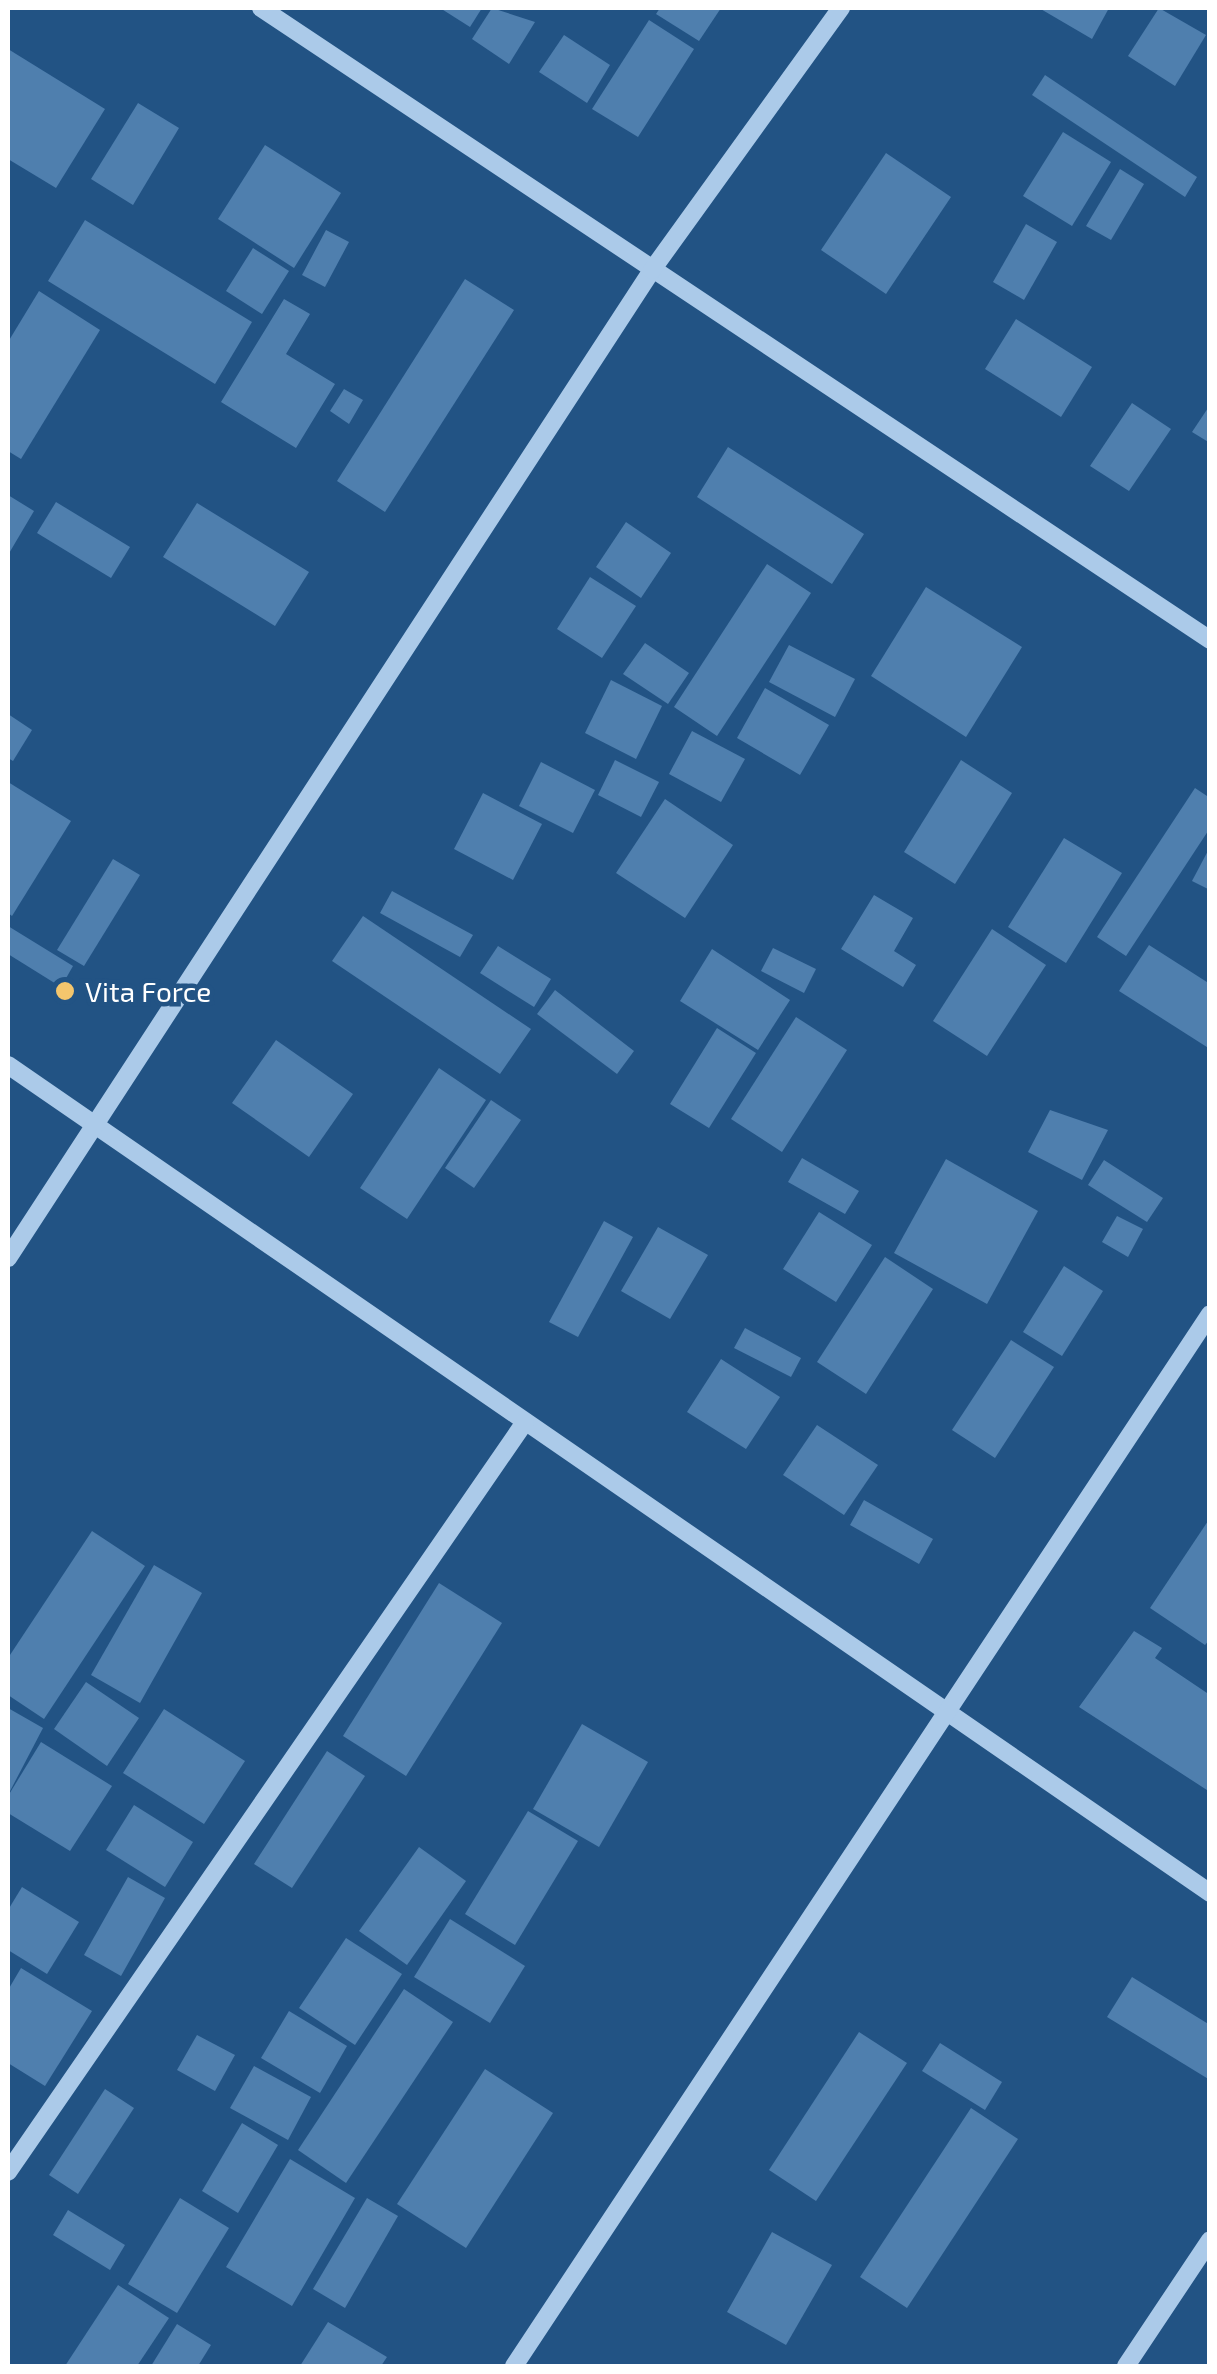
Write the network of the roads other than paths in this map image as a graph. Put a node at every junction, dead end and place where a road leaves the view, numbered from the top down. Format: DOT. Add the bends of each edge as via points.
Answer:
graph roads {
  1 [pos="261,8"];
  2 [pos="841,8"];
  3 [pos="652,270"];
  4 [pos="1210,640"];
  5 [pos="8,1065"];
  6 [pos="100,1124"];
  7 [pos="8,1258"];
  8 [pos="1210,1314"];
  9 [pos="525,1422"];
  10 [pos="942,1715"];
  11 [pos="1210,1892"];
  12 [pos="8,2172"];
  13 [pos="1210,2240"];
  14 [pos="514,2366"];
  15 [pos="1126,2366"];
  1 -- 3 [label="street"];
  2 -- 3 [label="street"];
  3 -- 4 [label="street"];
  3 -- 6 [label="street"];
  5 -- 6 [label="street"];
  6 -- 7 [label="street"];
  6 -- 9 [label="street"];
  8 -- 10 [label="street"];
  9 -- 10 [label="street"];
  9 -- 12 [label="street"];
  10 -- 11 [label="street"];
  10 -- 14 [label="street"];
  13 -- 15 [label="street"];
}
